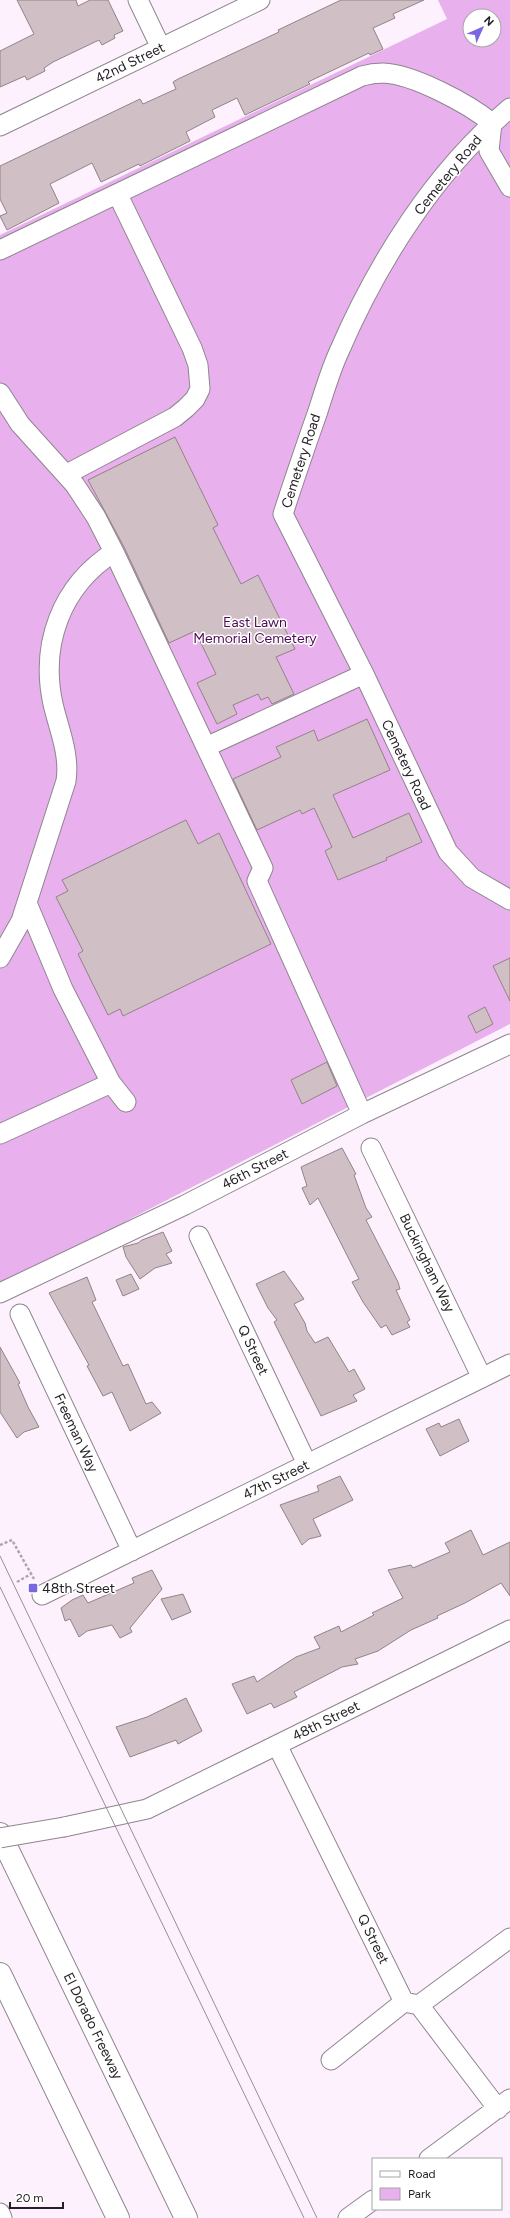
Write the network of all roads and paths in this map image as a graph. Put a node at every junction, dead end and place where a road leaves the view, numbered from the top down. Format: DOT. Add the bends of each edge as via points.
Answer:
graph roads {
  1 [pos="138,0"];
  2 [pos="260,0"];
  3 [pos="161,48"];
  4 [pos="510,108"];
  5 [pos="492,123"];
  6 [pos="0,126"];
  7 [pos="510,187"];
  8 [pos="118,195"];
  9 [pos="2,253"];
  10 [pos="0,393"];
  11 [pos="67,474"];
  12 [pos="114,552"];
  13 [pos="364,674"];
  14 [pos="206,747"];
  15 [pos="510,900"];
  16 [pos="27,903"];
  17 [pos="0,958"];
  18 [pos="510,1044"];
  19 [pos="111,1083"];
  20 [pos="126,1102"];
  21 [pos="362,1114"];
  22 [pos="0,1134"];
  23 [pos="371,1148"];
  24 [pos="199,1236"];
  25 [pos="0,1293"];
  26 [pos="20,1314"];
  27 [pos="510,1364"];
  28 [pos="482,1378"];
  29 [pos="307,1464"];
  30 [pos="0,1545"];
  31 [pos="132,1551"];
  32 [pos="32,1574"];
  33 [pos="17,1582"];
  34 [pos="42,1595"];
  35 [pos="510,1630"];
  36 [pos="277,1745"];
  37 [pos="0,1834"];
  38 [pos="0,1838"];
  39 [pos="510,1938"];
  40 [pos="0,1974"];
  41 [pos="412,2004"];
  42 [pos="331,2060"];
  43 [pos="504,2104"];
  44 [pos="430,2158"];
  45 [pos="372,2201"];
  46 [pos="0,2214"];
  47 [pos="2,2218"];
  48 [pos="118,2218"];
  49 [pos="186,2218"];
  50 [pos="348,2218"];
  1 -- 3 [label="street"];
  2 -- 3 [label="street, 42nd Street"];
  3 -- 6 [label="street, 42nd Street"];
  4 -- 5 [label="street, Cemetery Road"];
  5 -- 7 [label="street" via="490,151"];
  5 -- 8 [label="street" via="458,99 399,75 374,73 362,76"];
  5 -- 13 [label="street, Cemetery Road" via="429,195 382,266 359,308 337,355 283,514"];
  8 -- 9 [label="street"];
  8 -- 11 [label="street" via="192,348 198,365 200,388 194,400 175,417"];
  10 -- 11 [label="street" via="24,430"];
  11 -- 12 [label="street" via="87,501"];
  12 -- 14 [label="street"];
  12 -- 16 [label="street" via="103,559 75,588 64,604 53,634 49,652 50,686 68,770 62,798"];
  13 -- 14 [label="street"];
  13 -- 15 [label="street, Cemetery Road" via="448,852 472,878"];
  14 -- 21 [label="street" via="263,868 257,881"];
  16 -- 17 [label="street" via="21,921"];
  16 -- 19 [label="street" via="63,989"];
  18 -- 21 [label="street, 46th Street"];
  19 -- 20 [label="street"];
  19 -- 22 [label="street"];
  21 -- 25 [label="street, 46th Street" via="185,1205"];
  23 -- 28 [label="street, Buckingham Way"];
  24 -- 29 [label="street, Q Street"];
  26 -- 31 [label="street, Freeman Way"];
  27 -- 28 [label="street, 47th Street"];
  28 -- 29 [label="street, 47th Street"];
  29 -- 31 [label="street, 47th Street"];
  30 -- 32 [label="path" via="12,1540"];
  31 -- 34 [label="street, 47th Street"];
  32 -- 33 [label="path"];
  32 -- 34 [label="path"];
  35 -- 36 [label="street, 48th Street"];
  36 -- 38 [label="street, 48th Street, bridge" via="146,1809"];
  36 -- 41 [label="street, Q Street"];
  37 -- 49 [label="highway, El Dorado Freeway"];
  39 -- 41 [label="street"];
  40 -- 48 [label="highway"];
  41 -- 42 [label="street"];
  41 -- 43 [label="street, Q Street"];
  43 -- 44 [label="street"];
  45 -- 50 [label="street"];
  46 -- 47 [label="street"];
}
